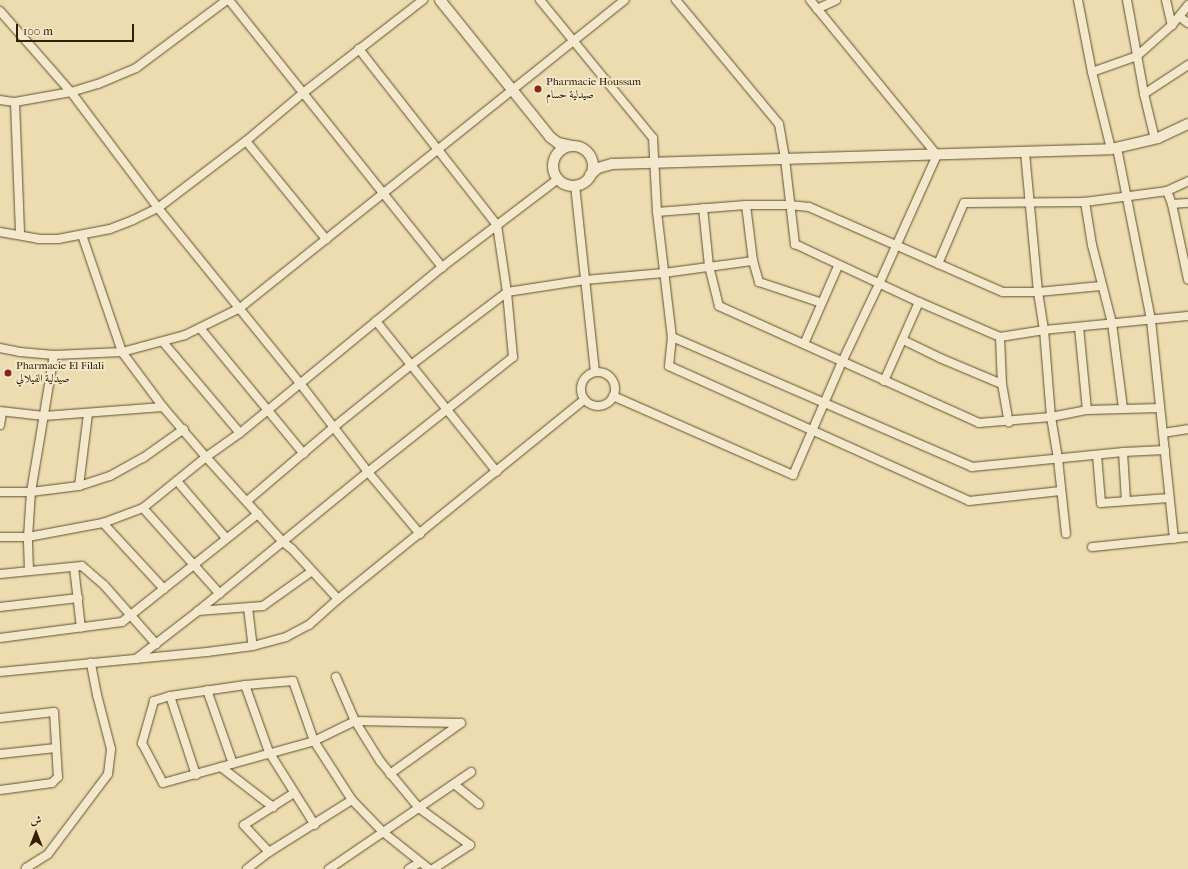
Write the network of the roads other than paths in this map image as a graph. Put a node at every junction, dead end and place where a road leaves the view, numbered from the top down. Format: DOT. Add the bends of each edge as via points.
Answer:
graph roads {
  1 [pos="228,0"];
  2 [pos="423,0"];
  3 [pos="440,0"];
  4 [pos="540,0"];
  5 [pos="625,0"];
  6 [pos="676,0"];
  7 [pos="810,0"];
  8 [pos="836,0"];
  9 [pos="1078,0"];
  10 [pos="1127,0"];
  11 [pos="1166,0"];
  12 [pos="1188,6"];
  13 [pos="817,8"];
  14 [pos="0,11"];
  15 [pos="1180,17"];
  16 [pos="1188,23"];
  17 [pos="1172,25"];
  18 [pos="574,40"];
  19 [pos="359,49"];
  20 [pos="1137,56"];
  21 [pos="1188,64"];
  22 [pos="1092,72"];
  23 [pos="512,90"];
  24 [pos="71,92"];
  25 [pos="303,93"];
  26 [pos="1144,94"];
  27 [pos="0,100"];
  28 [pos="15,102"];
  29 [pos="1188,124"];
  30 [pos="550,137"];
  31 [pos="1155,139"];
  32 [pos="246,141"];
  33 [pos="572,146"];
  34 [pos="1114,148"];
  35 [pos="437,151"];
  36 [pos="1025,152"];
  37 [pos="589,154"];
  38 [pos="937,155"];
  39 [pos="785,159"];
  40 [pos="553,160"];
  41 [pos="654,163"];
  42 [pos="612,164"];
  43 [pos="590,175"];
  44 [pos="558,179"];
  45 [pos="1188,181"];
  46 [pos="575,185"];
  47 [pos="1168,191"];
  48 [pos="384,194"];
  49 [pos="1127,197"];
  50 [pos="1030,201"];
  51 [pos="1085,202"];
  52 [pos="1188,203"];
  53 [pos="1172,204"];
  54 [pos="746,205"];
  55 [pos="789,205"];
  56 [pos="158,208"];
  57 [pos="703,208"];
  58 [pos="657,212"];
  59 [pos="497,225"];
  60 [pos="0,232"];
  61 [pos="20,235"];
  62 [pos="82,235"];
  63 [pos="326,239"];
  64 [pos="1184,240"];
  65 [pos="896,246"];
  66 [pos="753,261"];
  67 [pos="938,264"];
  68 [pos="709,266"];
  69 [pos="838,266"];
  70 [pos="442,267"];
  71 [pos="664,273"];
  72 [pos="1188,276"];
  73 [pos="585,280"];
  74 [pos="879,284"];
  75 [pos="1102,286"];
  76 [pos="507,292"];
  77 [pos="1038,292"];
  78 [pos="919,302"];
  79 [pos="822,303"];
  80 [pos="240,308"];
  81 [pos="1188,316"];
  82 [pos="1151,320"];
  83 [pos="376,322"];
  84 [pos="1112,323"];
  85 [pos="1078,327"];
  86 [pos="200,328"];
  87 [pos="1044,330"];
  88 [pos="672,337"];
  89 [pos="1000,337"];
  90 [pos="902,340"];
  91 [pos="163,342"];
  92 [pos="804,344"];
  93 [pos="0,348"];
  94 [pos="122,352"];
  95 [pos="54,355"];
  96 [pos="842,362"];
  97 [pos="411,365"];
  98 [pos="594,372"];
  99 [pos="884,381"];
  100 [pos="299,382"];
  101 [pos="1002,384"];
  102 [pos="613,396"];
  103 [pos="584,400"];
  104 [pos="825,403"];
  105 [pos="163,407"];
  106 [pos="1122,408"];
  107 [pos="1160,408"];
  108 [pos="446,409"];
  109 [pos="267,410"];
  110 [pos="1087,410"];
  111 [pos="1,411"];
  112 [pos="88,414"];
  113 [pos="44,416"];
  114 [pos="1051,418"];
  115 [pos="1009,422"];
  116 [pos="0,425"];
  117 [pos="334,427"];
  118 [pos="184,430"];
  119 [pos="812,430"];
  120 [pos="1188,430"];
  121 [pos="240,433"];
  122 [pos="1163,433"];
  123 [pos="1165,450"];
  124 [pos="1123,452"];
  125 [pos="304,454"];
  126 [pos="1097,455"];
  127 [pos="206,457"];
  128 [pos="1058,459"];
  129 [pos="368,472"];
  130 [pos="497,472"];
  131 [pos="177,481"];
  132 [pos="79,486"];
  133 [pos="1060,491"];
  134 [pos="0,492"];
  135 [pos="31,492"];
  136 [pos="1169,498"];
  137 [pos="247,501"];
  138 [pos="1126,501"];
  139 [pos="143,508"];
  140 [pos="258,514"];
  141 [pos="103,523"];
  142 [pos="420,534"];
  143 [pos="1066,534"];
  144 [pos="0,537"];
  145 [pos="28,537"];
  146 [pos="1188,537"];
  147 [pos="226,538"];
  148 [pos="1174,539"];
  149 [pos="283,542"];
  150 [pos="1092,547"];
  151 [pos="194,566"];
  152 [pos="74,567"];
  153 [pos="29,571"];
  154 [pos="312,571"];
  155 [pos="0,574"];
  156 [pos="164,589"];
  157 [pos="220,594"];
  158 [pos="78,598"];
  159 [pos="338,599"];
  160 [pos="0,607"];
  161 [pos="248,608"];
  162 [pos="198,611"];
  163 [pos="132,615"];
  164 [pos="81,628"];
  165 [pos="0,638"];
  166 [pos="156,644"];
  167 [pos="253,646"];
  168 [pos="136,659"];
  169 [pos="91,663"];
  170 [pos="0,672"];
  171 [pos="336,677"];
  172 [pos="245,685"];
  173 [pos="207,690"];
  174 [pos="170,696"];
  175 [pos="0,718"];
  176 [pos="355,721"];
  177 [pos="314,741"];
  178 [pos="56,748"];
  179 [pos="270,753"];
  180 [pos="0,754"];
  181 [pos="233,764"];
  182 [pos="221,767"];
  183 [pos="470,772"];
  184 [pos="196,774"];
  185 [pos="390,774"];
  186 [pos="454,784"];
  187 [pos="0,790"];
  188 [pos="294,793"];
  189 [pos="352,800"];
  190 [pos="478,804"];
  191 [pos="273,807"];
  192 [pos="419,808"];
  193 [pos="315,825"];
  194 [pos="382,832"];
  195 [pos="269,852"];
  196 [pos="420,862"];
  197 [pos="26,868"];
  198 [pos="247,869"];
  199 [pos="329,869"];
  200 [pos="409,869"];
  201 [pos="429,869"];
  202 [pos="433,869"];
  1 -- 24 [label="street" via="136,68"];
  1 -- 25 [label="street"];
  2 -- 19 [label="street"];
  3 -- 23 [label="street"];
  4 -- 18 [label="street"];
  5 -- 18 [label="street"];
  6 -- 39 [label="street" via="779,124"];
  7 -- 13 [label="street"];
  8 -- 13 [label="street"];
  9 -- 22 [label="street"];
  10 -- 20 [label="street"];
  11 -- 17 [label="street"];
  12 -- 15 [label="street"];
  13 -- 38 [label="street"];
  14 -- 24 [label="street"];
  15 -- 16 [label="street"];
  15 -- 17 [label="street"];
  17 -- 20 [label="street"];
  18 -- 23 [label="street"];
  18 -- 41 [label="street" via="653,138"];
  19 -- 25 [label="street"];
  19 -- 35 [label="street"];
  20 -- 22 [label="street"];
  20 -- 26 [label="street"];
  21 -- 26 [label="street"];
  22 -- 34 [label="street"];
  23 -- 30 [label="street"];
  23 -- 35 [label="street"];
  24 -- 28 [label="street"];
  24 -- 56 [label="street"];
  25 -- 32 [label="street"];
  25 -- 48 [label="street"];
  26 -- 31 [label="street"];
  27 -- 28 [label="street"];
  28 -- 61 [label="street"];
  29 -- 31 [label="street"];
  30 -- 33 [label="street" via="558,143"];
  30 -- 40 [label="street"];
  31 -- 34 [label="street"];
  32 -- 56 [label="street"];
  32 -- 63 [label="street"];
  33 -- 37 [label="street" via="582,148"];
  33 -- 40 [label="street" via="560,150"];
  34 -- 36 [label="street"];
  34 -- 49 [label="street"];
  35 -- 48 [label="street"];
  35 -- 59 [label="street"];
  36 -- 38 [label="street"];
  36 -- 50 [label="street"];
  37 -- 42 [label="street"];
  37 -- 43 [label="street" via="593,165"];
  38 -- 39 [label="street"];
  38 -- 65 [label="street"];
  39 -- 41 [label="street"];
  39 -- 55 [label="street"];
  40 -- 44 [label="street"];
  41 -- 42 [label="street"];
  41 -- 58 [label="street"];
  42 -- 43 [label="street" via="598,168"];
  43 -- 46 [label="street"];
  44 -- 46 [label="street"];
  44 -- 59 [label="street"];
  45 -- 47 [label="street"];
  46 -- 73 [label="street"];
  47 -- 49 [label="street"];
  47 -- 53 [label="street"];
  48 -- 63 [label="street"];
  48 -- 70 [label="street"];
  49 -- 51 [label="street"];
  49 -- 82 [label="street"];
  50 -- 51 [label="street"];
  50 -- 67 [label="street" via="964,203"];
  50 -- 77 [label="street"];
  51 -- 75 [label="street"];
  52 -- 53 [label="street"];
  53 -- 64 [label="street"];
  54 -- 55 [label="street"];
  54 -- 57 [label="street"];
  54 -- 66 [label="street"];
  55 -- 65 [label="street" via="810,207"];
  55 -- 69 [label="street" via="795,244"];
  56 -- 62 [label="street" via="110,229"];
  56 -- 80 [label="street"];
  57 -- 58 [label="street"];
  57 -- 68 [label="street"];
  58 -- 71 [label="street"];
  59 -- 70 [label="street"];
  59 -- 76 [label="street"];
  60 -- 61 [label="street"];
  61 -- 62 [label="street" via="38,239 58,239"];
  62 -- 94 [label="street"];
  63 -- 80 [label="street"];
  64 -- 72 [label="street"];
  65 -- 67 [label="street"];
  65 -- 74 [label="street"];
  66 -- 68 [label="street"];
  66 -- 79 [label="street" via="759,282"];
  67 -- 77 [label="street" via="1003,292"];
  68 -- 71 [label="street"];
  68 -- 92 [label="street" via="719,306"];
  69 -- 74 [label="street"];
  69 -- 79 [label="street"];
  70 -- 83 [label="street"];
  71 -- 73 [label="street"];
  71 -- 88 [label="street"];
  73 -- 76 [label="street"];
  73 -- 98 [label="street"];
  74 -- 78 [label="street"];
  74 -- 96 [label="street"];
  75 -- 77 [label="street"];
  75 -- 84 [label="street"];
  76 -- 97 [label="street"];
  76 -- 108 [label="street" via="513,357"];
  77 -- 87 [label="street"];
  78 -- 89 [label="street"];
  78 -- 90 [label="street"];
  79 -- 92 [label="street"];
  80 -- 86 [label="street"];
  80 -- 100 [label="street"];
  81 -- 82 [label="street"];
  82 -- 84 [label="street"];
  82 -- 107 [label="street"];
  83 -- 97 [label="street"];
  83 -- 100 [label="street"];
  84 -- 85 [label="street"];
  84 -- 106 [label="street"];
  85 -- 87 [label="street"];
  85 -- 110 [label="street"];
  86 -- 91 [label="street"];
  86 -- 109 [label="street"];
  87 -- 89 [label="street"];
  87 -- 114 [label="street"];
  88 -- 104 [label="street"];
  88 -- 119 [label="street" via="669,366"];
  89 -- 101 [label="street"];
  90 -- 99 [label="street"];
  90 -- 101 [label="street"];
  91 -- 94 [label="street"];
  91 -- 121 [label="street"];
  92 -- 96 [label="street"];
  93 -- 95 [label="street"];
  94 -- 95 [label="street"];
  94 -- 105 [label="street"];
  95 -- 113 [label="street"];
  96 -- 99 [label="street"];
  96 -- 104 [label="street"];
  97 -- 108 [label="street"];
  97 -- 117 [label="street"];
  98 -- 102 [label="street" via="605,373 613,380"];
  98 -- 103 [label="street" via="581,383 580,389"];
  99 -- 115 [label="street" via="979,423"];
  100 -- 109 [label="street"];
  100 -- 117 [label="street"];
  101 -- 115 [label="street"];
  102 -- 103 [label="street" via="600,406 594,406"];
  102 -- 119 [label="street" via="793,475"];
  103 -- 130 [label="street"];
  104 -- 119 [label="street"];
  104 -- 128 [label="street" via="972,467"];
  105 -- 112 [label="street"];
  105 -- 118 [label="street"];
  106 -- 107 [label="street"];
  106 -- 110 [label="street"];
  107 -- 122 [label="street"];
  108 -- 129 [label="street"];
  108 -- 130 [label="street"];
  109 -- 121 [label="street"];
  109 -- 125 [label="street"];
  110 -- 114 [label="street"];
  111 -- 113 [label="street"];
  111 -- 116 [label="street"];
  112 -- 113 [label="street"];
  112 -- 132 [label="street"];
  113 -- 135 [label="street"];
  114 -- 115 [label="street"];
  114 -- 128 [label="street"];
  117 -- 125 [label="street"];
  117 -- 129 [label="street"];
  118 -- 127 [label="street"];
  118 -- 132 [label="street" via="143,458 110,476"];
  119 -- 133 [label="street" via="968,501"];
  120 -- 122 [label="street"];
  121 -- 127 [label="street"];
  122 -- 123 [label="street"];
  123 -- 124 [label="street"];
  123 -- 136 [label="street"];
  124 -- 126 [label="street"];
  124 -- 138 [label="street"];
  125 -- 137 [label="street"];
  126 -- 128 [label="street"];
  126 -- 138 [label="street" via="1101,504"];
  127 -- 131 [label="street"];
  127 -- 137 [label="street"];
  128 -- 133 [label="street"];
  129 -- 142 [label="street"];
  129 -- 149 [label="street"];
  130 -- 142 [label="street"];
  131 -- 139 [label="street"];
  131 -- 147 [label="street"];
  132 -- 135 [label="street"];
  133 -- 143 [label="street"];
  134 -- 135 [label="street"];
  135 -- 145 [label="street"];
  136 -- 138 [label="street"];
  136 -- 148 [label="street"];
  137 -- 140 [label="street"];
  139 -- 141 [label="street"];
  139 -- 151 [label="street"];
  140 -- 147 [label="street"];
  140 -- 149 [label="street"];
  141 -- 145 [label="street"];
  141 -- 156 [label="street"];
  142 -- 159 [label="street"];
  144 -- 145 [label="street"];
  145 -- 153 [label="street"];
  146 -- 148 [label="street"];
  147 -- 151 [label="street"];
  148 -- 150 [label="street"];
  149 -- 154 [label="street"];
  149 -- 157 [label="street"];
  151 -- 156 [label="street"];
  151 -- 157 [label="street"];
  152 -- 153 [label="street"];
  152 -- 158 [label="street"];
  152 -- 163 [label="street" via="82,566"];
  153 -- 155 [label="street"];
  154 -- 159 [label="street"];
  154 -- 161 [label="street" via="263,606"];
  156 -- 163 [label="street"];
  157 -- 162 [label="street"];
  158 -- 160 [label="street"];
  158 -- 164 [label="street"];
  159 -- 167 [label="street" via="303,628 286,637"];
  161 -- 162 [label="street"];
  161 -- 167 [label="street"];
  162 -- 166 [label="street"];
  163 -- 164 [label="street" via="122,622"];
  163 -- 166 [label="street"];
  164 -- 165 [label="street"];
  166 -- 168 [label="street"];
  167 -- 168 [label="street"];
  168 -- 169 [label="street"];
  169 -- 170 [label="street"];
  169 -- 197 [label="street" via="111,749 108,774 48,854"];
  171 -- 176 [label="street"];
  172 -- 173 [label="street"];
  172 -- 177 [label="street" via="293,681"];
  172 -- 179 [label="street"];
  173 -- 174 [label="street"];
  173 -- 181 [label="street"];
  174 -- 184 [label="street"];
  174 -- 184 [label="street" via="154,701 142,743 162,782"];
  175 -- 178 [label="street" via="54,712"];
  176 -- 177 [label="street"];
  176 -- 185 [label="street"];
  176 -- 185 [label="street" via="461,723"];
  177 -- 179 [label="street"];
  177 -- 189 [label="street"];
  178 -- 180 [label="street"];
  178 -- 187 [label="street" via="58,777 52,783"];
  179 -- 181 [label="street"];
  179 -- 188 [label="street"];
  181 -- 182 [label="street"];
  182 -- 184 [label="street"];
  182 -- 191 [label="street"];
  183 -- 186 [label="street"];
  185 -- 192 [label="street"];
  186 -- 190 [label="street"];
  186 -- 192 [label="street"];
  188 -- 191 [label="street"];
  188 -- 193 [label="street"];
  189 -- 193 [label="street"];
  189 -- 194 [label="street"];
  191 -- 195 [label="street" via="244,825"];
  192 -- 194 [label="street"];
  192 -- 202 [label="street" via="470,846"];
  193 -- 195 [label="street"];
  194 -- 196 [label="street"];
  194 -- 199 [label="street"];
  195 -- 198 [label="street"];
  196 -- 200 [label="street"];
  196 -- 201 [label="street"];
}
